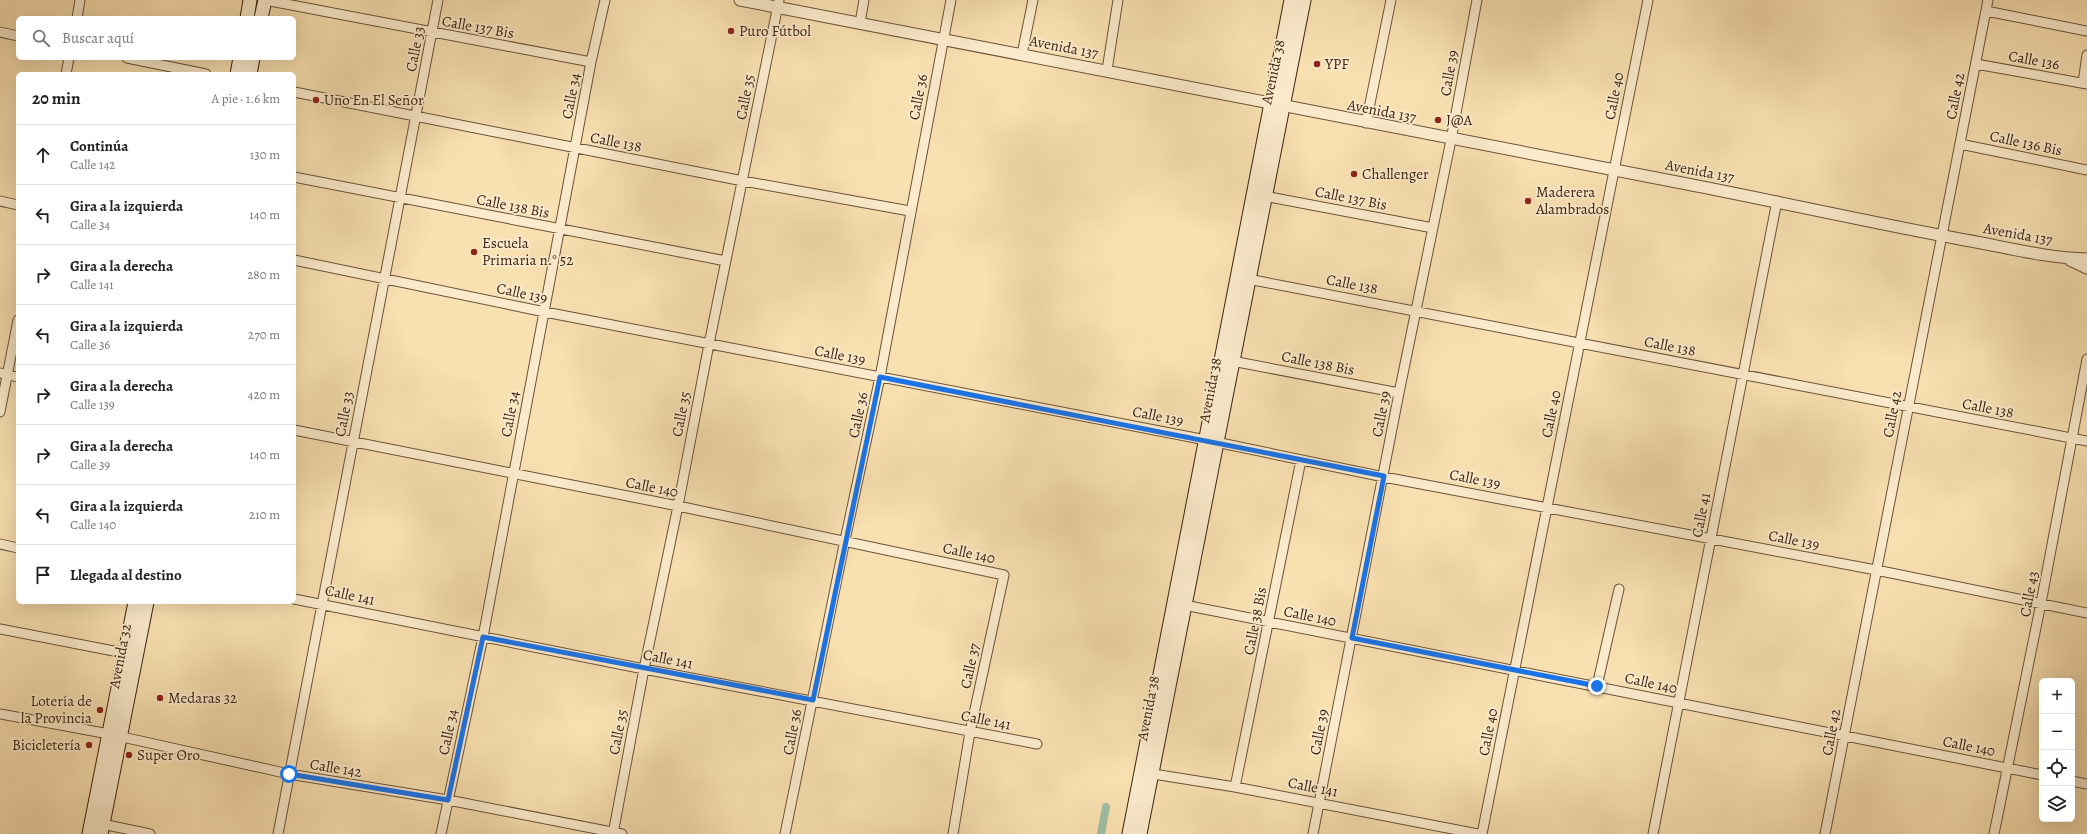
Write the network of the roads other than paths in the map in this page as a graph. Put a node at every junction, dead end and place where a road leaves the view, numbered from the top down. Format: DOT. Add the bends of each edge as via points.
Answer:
graph roads {
  1 [pos="80,0"];
  2 [pos="250,0"];
  3 [pos="264,0"];
  4 [pos="438,0"];
  5 [pos="606,0"];
  6 [pos="740,0"];
  7 [pos="864,0"];
  8 [pos="950,0"];
  9 [pos="1033,0"];
  10 [pos="1118,0"];
  11 [pos="1291,0"];
  12 [pos="1304,0"];
  13 [pos="1391,0"];
  14 [pos="1477,0"];
  15 [pos="1648,0"];
  16 [pos="1988,0"];
  17 [pos="778,4"];
  18 [pos="1986,11"];
  19 [pos="77,16"];
  20 [pos="247,16"];
  21 [pos="261,16"];
  22 [pos="860,23"];
  23 [pos="2087,31"];
  24 [pos="0,32"];
  25 [pos="432,33"];
  26 [pos="16,36"];
  27 [pos="944,38"];
  28 [pos="1022,54"];
  29 [pos="2087,56"];
  30 [pos="69,60"];
  31 [pos="137,60"];
  32 [pos="240,60"];
  33 [pos="253,60"];
  34 [pos="591,62"];
  35 [pos="1976,64"];
  36 [pos="1107,70"];
  37 [pos="66,72"];
  38 [pos="196,72"];
  39 [pos="237,72"];
  40 [pos="250,72"];
  41 [pos="2085,83"];
  42 [pos="296,92"];
  43 [pos="1277,104"];
  44 [pos="416,117"];
  45 [pos="1366,123"];
  46 [pos="1451,140"];
  47 [pos="1960,144"];
  48 [pos="575,148"];
  49 [pos="1613,170"];
  50 [pos="2087,170"];
  51 [pos="296,177"];
  52 [pos="743,181"];
  53 [pos="1264,196"];
  54 [pos="400,198"];
  55 [pos="0,201"];
  56 [pos="1777,201"];
  57 [pos="16,205"];
  58 [pos="910,211"];
  59 [pos="1433,228"];
  60 [pos="560,230"];
  61 [pos="1942,236"];
  62 [pos="2065,258"];
  63 [pos="2087,259"];
  64 [pos="296,260"];
  65 [pos="726,261"];
  66 [pos="2087,268"];
  67 [pos="385,278"];
  68 [pos="1248,279"];
  69 [pos="1417,311"];
  70 [pos="545,312"];
  71 [pos="16,328"];
  72 [pos="1580,343"];
  73 [pos="709,344"];
  74 [pos="2087,359"];
  75 [pos="1232,361"];
  76 [pos="4,374"];
  77 [pos="1744,374"];
  78 [pos="16,377"];
  79 [pos="880,377"];
  80 [pos="1399,393"];
  81 [pos="1908,407"];
  82 [pos="0,412"];
  83 [pos="296,430"];
  84 [pos="2073,438"];
  85 [pos="354,441"];
  86 [pos="1211,441"];
  87 [pos="2087,441"];
  88 [pos="1301,460"];
  89 [pos="512,473"];
  90 [pos="1384,476"];
  91 [pos="678,506"];
  92 [pos="1546,507"];
  93 [pos="1710,539"];
  94 [pos="845,540"];
  95 [pos="0,544"];
  96 [pos="16,548"];
  97 [pos="1876,570"];
  98 [pos="1004,575"];
  99 [pos="1619,589"];
  100 [pos="296,599"];
  101 [pos="2041,603"];
  102 [pos="135,604"];
  103 [pos="147,604"];
  104 [pos="322,604"];
  105 [pos="1184,605"];
  106 [pos="2087,613"];
  107 [pos="1269,622"];
  108 [pos="0,629"];
  109 [pos="483,637"];
  110 [pos="1352,638"];
  111 [pos="124,653"];
  112 [pos="644,669"];
  113 [pos="1514,670"];
  114 [pos="1597,686"];
  115 [pos="813,700"];
  116 [pos="1680,704"];
  117 [pos="0,714"];
  118 [pos="970,732"];
  119 [pos="115,736"];
  120 [pos="1845,736"];
  121 [pos="1037,744"];
  122 [pos="2007,768"];
  123 [pos="1146,773"];
  124 [pos="289,774"];
  125 [pos="2039,774"];
  126 [pos="2075,782"];
  127 [pos="2087,784"];
  128 [pos="1235,787"];
  129 [pos="448,800"];
  130 [pos="1319,803"];
  131 [pos="102,829"];
  132 [pos="616,833"];
  133 [pos="88,834"];
  134 [pos="150,834"];
  135 [pos="278,834"];
  136 [pos="441,834"];
  137 [pos="785,834"];
  138 [pos="953,834"];
  139 [pos="1130,834"];
  140 [pos="1140,834"];
  141 [pos="1313,834"];
  142 [pos="1478,834"];
  143 [pos="1482,834"];
  144 [pos="1653,834"];
  145 [pos="1825,834"];
  146 [pos="1994,834"];
  1 -- 19 [label="street"];
  2 -- 20 [label="main road"];
  3 -- 21 [label="main road"];
  3 -- 25 [label="street, Calle 137 Bis"];
  4 -- 25 [label="street, Calle 33"];
  5 -- 34 [label="street, Calle 34"];
  6 -- 17 [label="street, Avenida 137"];
  7 -- 22 [label="street"];
  8 -- 27 [label="street, Calle 36"];
  9 -- 28 [label="street"];
  10 -- 36 [label="street"];
  11 -- 43 [label="main road, Avenida 38"];
  12 -- 43 [label="main road, Avenida 38"];
  13 -- 45 [label="street"];
  14 -- 46 [label="street, Calle 39"];
  15 -- 49 [label="street, Calle 40"];
  16 -- 18 [label="street, Calle 42"];
  17 -- 22 [label="street, Avenida 137"];
  17 -- 52 [label="street, Calle 35"];
  18 -- 23 [label="street"];
  18 -- 35 [label="street, Calle 42"];
  22 -- 27 [label="street, Avenida 137"];
  24 -- 26 [label="street"];
  25 -- 34 [label="street, Calle 137 Bis"];
  25 -- 44 [label="street, Calle 33"];
  27 -- 28 [label="street, Avenida 137"];
  27 -- 58 [label="street, Calle 36"];
  28 -- 36 [label="street, Avenida 137"];
  29 -- 41 [label="street"];
  30 -- 37 [label="street"];
  31 -- 38 [label="street"];
  32 -- 39 [label="main road"];
  33 -- 40 [label="main road"];
  34 -- 48 [label="street, Calle 34"];
  35 -- 41 [label="street, Calle 136"];
  35 -- 47 [label="street, Calle 42"];
  36 -- 43 [label="street, Avenida 137"];
  42 -- 44 [label="street, Calle 138"];
  43 -- 45 [label="street, Avenida 137"];
  43 -- 53 [label="main road, Avenida 38"];
  43 -- 86 [label="main road, Avenida 38"];
  44 -- 48 [label="street, Calle 138"];
  44 -- 54 [label="street, Calle 33"];
  45 -- 46 [label="street, Avenida 137"];
  46 -- 49 [label="street, Avenida 137"];
  46 -- 59 [label="street, Calle 39"];
  47 -- 50 [label="street, Calle 136 Bis"];
  47 -- 61 [label="street, Calle 42"];
  48 -- 52 [label="street, Calle 138"];
  48 -- 60 [label="street, Calle 34"];
  49 -- 56 [label="street, Avenida 137"];
  49 -- 72 [label="street, Calle 40"];
  51 -- 54 [label="street, Calle 138 Bis"];
  52 -- 58 [label="street, Calle 138"];
  52 -- 65 [label="street, Calle 35"];
  53 -- 59 [label="street, Calle 137 Bis"];
  53 -- 68 [label="main road, Avenida 38"];
  54 -- 60 [label="street, Calle 138 Bis"];
  54 -- 67 [label="street, Calle 33"];
  55 -- 57 [label="street"];
  56 -- 61 [label="street, Avenida 137"];
  56 -- 77 [label="street, Calle 41"];
  58 -- 79 [label="street, Calle 36"];
  59 -- 69 [label="street, Calle 39"];
  60 -- 65 [label="street, Calle 138 Bis"];
  60 -- 70 [label="street, Calle 34"];
  61 -- 62 [label="street, Avenida 137"];
  61 -- 81 [label="street, Calle 42"];
  62 -- 63 [label="street, Avenida 137"];
  62 -- 66 [label="street, Avenida 137"];
  64 -- 67 [label="street, Calle 139"];
  65 -- 73 [label="street, Calle 35"];
  67 -- 70 [label="street, Calle 139"];
  67 -- 85 [label="street, Calle 33"];
  68 -- 69 [label="street, Calle 138"];
  68 -- 75 [label="main road, Avenida 38"];
  69 -- 72 [label="street, Calle 138"];
  69 -- 80 [label="street, Calle 39"];
  70 -- 73 [label="street, Calle 139"];
  70 -- 89 [label="street, Calle 34"];
  71 -- 76 [label="street"];
  72 -- 77 [label="street, Calle 138"];
  72 -- 92 [label="street, Calle 40"];
  73 -- 79 [label="street, Calle 139"];
  73 -- 91 [label="street, Calle 35"];
  74 -- 84 [label="street, Calle 43"];
  75 -- 80 [label="street, Calle 138 Bis"];
  75 -- 86 [label="main road, Avenida 38"];
  76 -- 78 [label="street"];
  76 -- 82 [label="street"];
  77 -- 81 [label="street, Calle 138"];
  77 -- 93 [label="street, Calle 41"];
  79 -- 86 [label="street, Calle 139"];
  79 -- 94 [label="street, Calle 36"];
  80 -- 90 [label="street, Calle 39"];
  81 -- 84 [label="street, Calle 138"];
  81 -- 97 [label="street, Calle 42"];
  83 -- 85 [label="street, Calle 140"];
  84 -- 87 [label="street, Calle 138"];
  84 -- 101 [label="street, Calle 43"];
  85 -- 89 [label="street, Calle 140"];
  85 -- 104 [label="street, Calle 33"];
  86 -- 88 [label="street, Calle 139"];
  86 -- 105 [label="main road, Avenida 38"];
  86 -- 123 [label="main road, Avenida 38"];
  88 -- 90 [label="street, Calle 139"];
  88 -- 107 [label="street, Calle 38 Bis"];
  89 -- 91 [label="street, Calle 140"];
  89 -- 109 [label="street, Calle 34"];
  90 -- 92 [label="street, Calle 139"];
  90 -- 110 [label="street, Calle 39"];
  91 -- 94 [label="street, Calle 140"];
  91 -- 112 [label="street, Calle 35"];
  92 -- 93 [label="street, Calle 139"];
  92 -- 113 [label="street, Calle 40"];
  93 -- 97 [label="street, Calle 139"];
  93 -- 116 [label="street, Calle 41"];
  94 -- 98 [label="street, Calle 140"];
  94 -- 115 [label="street, Calle 36"];
  95 -- 96 [label="street"];
  97 -- 101 [label="street, Calle 139"];
  97 -- 120 [label="street, Calle 42"];
  98 -- 118 [label="street, Calle 37"];
  99 -- 114 [label="street"];
  100 -- 104 [label="street, Calle 141"];
  101 -- 106 [label="street, Calle 139"];
  101 -- 122 [label="street, Calle 43"];
  102 -- 111 [label="main road, Avenida 32"];
  103 -- 119 [label="main road, Avenida 32"];
  104 -- 109 [label="street, Calle 141"];
  104 -- 124 [label="street, Calle 33"];
  105 -- 107 [label="street, Calle 140"];
  105 -- 123 [label="main road, Avenida 38"];
  107 -- 110 [label="street, Calle 140"];
  107 -- 128 [label="street, Calle 38 Bis"];
  108 -- 111 [label="street"];
  109 -- 112 [label="street, Calle 141"];
  109 -- 129 [label="street, Calle 34"];
  110 -- 113 [label="street, Calle 140"];
  110 -- 130 [label="street, Calle 39"];
  111 -- 119 [label="main road, Avenida 32"];
  112 -- 115 [label="street, Calle 141"];
  112 -- 132 [label="street, Calle 35"];
  113 -- 114 [label="street, Calle 140"];
  113 -- 143 [label="street, Calle 40"];
  114 -- 116 [label="street, Calle 140"];
  115 -- 118 [label="street, Calle 141"];
  115 -- 137 [label="street, Calle 36"];
  116 -- 120 [label="street, Calle 140"];
  116 -- 144 [label="street, Calle 41"];
  117 -- 119 [label="street, Calle 142"];
  118 -- 121 [label="street, Calle 141"];
  118 -- 138 [label="street, Calle 37"];
  119 -- 124 [label="street, Calle 142"];
  119 -- 131 [label="main road, Avenida 32"];
  119 -- 133 [label="main road, Avenida 32"];
  120 -- 122 [label="street, Calle 140"];
  120 -- 145 [label="street, Calle 42"];
  122 -- 125 [label="street, Calle 140"];
  122 -- 146 [label="street, Calle 43"];
  123 -- 128 [label="street, Calle 141"];
  123 -- 139 [label="main road, Avenida 38"];
  123 -- 140 [label="main road, Avenida 38"];
  124 -- 129 [label="street, Calle 142"];
  124 -- 135 [label="street, Calle 33"];
  126 -- 127 [label="street"];
  128 -- 130 [label="street, Calle 141"];
  129 -- 132 [label="street, Calle 142"];
  129 -- 136 [label="street, Calle 34"];
  130 -- 141 [label="street, Calle 39"];
  130 -- 142 [label="street, Calle 141"];
  131 -- 134 [label="street"];
}
